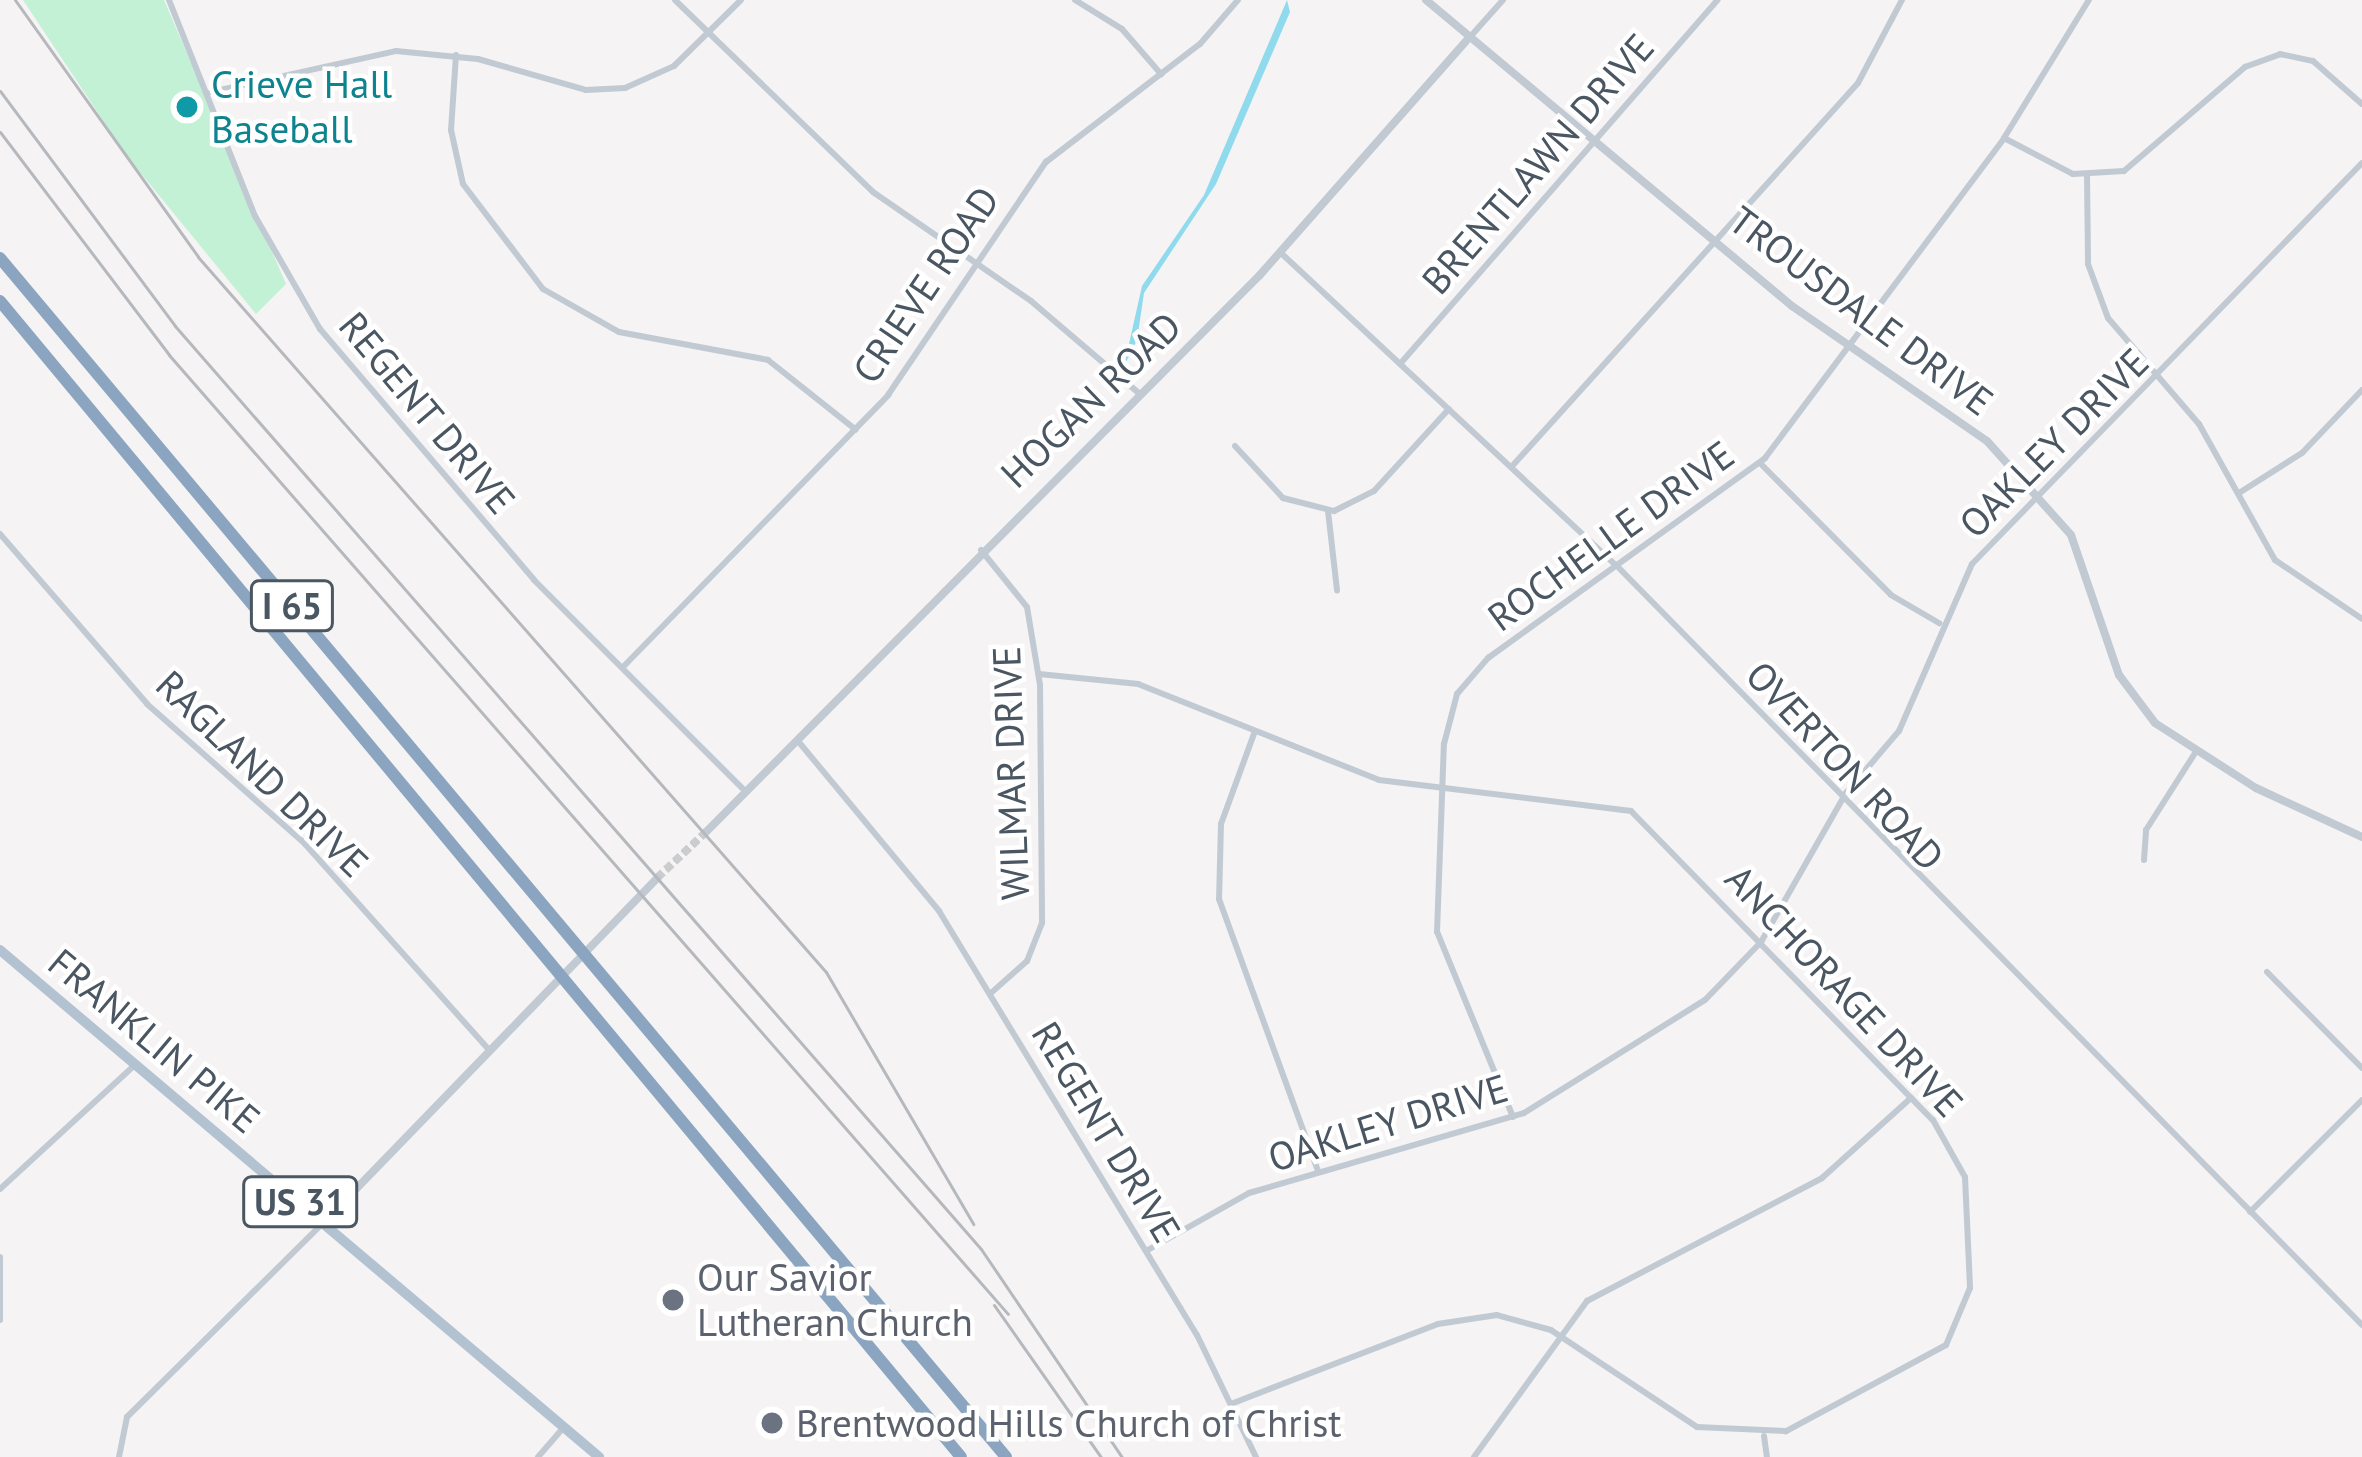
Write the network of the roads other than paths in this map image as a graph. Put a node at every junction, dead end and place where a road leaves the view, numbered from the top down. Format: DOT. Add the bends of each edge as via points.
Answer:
graph roads {
  1 [pos="169,0"];
  2 [pos="675,0"];
  3 [pos="741,0"];
  4 [pos="1075,0"];
  5 [pos="1238,0"];
  6 [pos="1426,0"];
  7 [pos="1503,0"];
  8 [pos="1717,0"];
  9 [pos="1902,0"];
  10 [pos="2089,0"];
  11 [pos="708,34"];
  12 [pos="1470,37"];
  13 [pos="456,56"];
  14 [pos="1162,74"];
  15 [pos="211,92"];
  16 [pos="2362,104"];
  17 [pos="2005,138"];
  18 [pos="1594,142"];
  19 [pos="2362,163"];
  20 [pos="2087,176"];
  21 [pos="1711,237"];
  22 [pos="1281,253"];
  23 [pos="0,258"];
  24 [pos="976,263"];
  25 [pos="0,302"];
  26 [pos="1852,344"];
  27 [pos="1400,364"];
  28 [pos="2158,378"];
  29 [pos="2362,390"];
  30 [pos="1139,394"];
  31 [pos="1449,409"];
  32 [pos="856,430"];
  33 [pos="1235,446"];
  34 [pos="1760,463"];
  35 [pos="1513,465"];
  36 [pos="2239,493"];
  37 [pos="2038,495"];
  38 [pos="1328,512"];
  39 [pos="0,534"];
  40 [pos="981,550"];
  41 [pos="1616,565"];
  42 [pos="1337,590"];
  43 [pos="2362,619"];
  44 [pos="1941,623"];
  45 [pos="622,668"];
  46 [pos="1039,674"];
  47 [pos="1255,731"];
  48 [pos="796,739"];
  49 [pos="2195,753"];
  50 [pos="1442,788"];
  51 [pos="746,791"];
  52 [pos="1841,804"];
  53 [pos="707,831"];
  54 [pos="2362,837"];
  55 [pos="2144,860"];
  56 [pos="657,878"];
  57 [pos="1762,942"];
  58 [pos="0,950"];
  59 [pos="2267,972"];
  60 [pos="992,993"];
  61 [pos="489,1050"];
  62 [pos="136,1064"];
  63 [pos="2362,1068"];
  64 [pos="1911,1098"];
  65 [pos="2362,1100"];
  66 [pos="1513,1117"];
  67 [pos="1318,1172"];
  68 [pos="0,1189"];
  69 [pos="2249,1213"];
  70 [pos="324,1222"];
  71 [pos="1146,1251"];
  72 [pos="0,1257"];
  73 [pos="0,1320"];
  74 [pos="2362,1324"];
  75 [pos="1558,1335"];
  76 [pos="1233,1403"];
  77 [pos="563,1428"];
  78 [pos="1764,1436"];
  79 [pos="119,1457"];
  80 [pos="538,1457"];
  81 [pos="599,1457"];
  82 [pos="961,1457"];
  83 [pos="1006,1457"];
  84 [pos="1256,1457"];
  85 [pos="1474,1457"];
  86 [pos="1767,1457"];
  1 -- 15 [label="street, REGENT DRIVE"];
  2 -- 11 [label="street"];
  3 -- 11 [label="street"];
  4 -- 14 [label="street" via="1115,22"];
  5 -- 14 [label="street, CRIEVE ROAD"];
  6 -- 12 [label="street, TROUSDALE DRIVE"];
  7 -- 12 [label="street, HOGAN ROAD"];
  8 -- 18 [label="street, BRENTLAWN DRIVE"];
  9 -- 21 [label="street" via="1858,83"];
  10 -- 17 [label="street, ROCHELLE DRIVE"];
  11 -- 13 [label="street" via="661,75 605,91"];
  11 -- 24 [label="street" via="863,184"];
  12 -- 18 [label="street, TROUSDALE DRIVE"];
  12 -- 22 [label="street, HOGAN ROAD"];
  13 -- 15 [label="street" via="349,54"];
  13 -- 32 [label="street" via="450,120 463,184 543,289 619,332 768,360"];
  14 -- 24 [label="street, CRIEVE ROAD" via="1052,156"];
  15 -- 45 [label="street, REGENT DRIVE" via="255,216 320,329"];
  16 -- 20 [label="street" via="2313,61 2268,56 2145,161"];
  17 -- 20 [label="street"];
  17 -- 26 [label="street, ROCHELLE DRIVE"];
  18 -- 21 [label="street, TROUSDALE DRIVE"];
  18 -- 27 [label="street, BRENTLAWN DRIVE"];
  19 -- 28 [label="street, OAKLEY DRIVE"];
  20 -- 28 [label="street" via="2096,293"];
  21 -- 26 [label="street, TROUSDALE DRIVE"];
  21 -- 35 [label="street"];
  22 -- 27 [label="street, OVERTON ROAD"];
  22 -- 30 [label="street, HOGAN ROAD"];
  23 -- 83 [label="highway, I 65"];
  24 -- 30 [label="street"];
  24 -- 32 [label="street, CRIEVE ROAD"];
  25 -- 82 [label="highway, I 65" via="584,994"];
  26 -- 34 [label="street, ROCHELLE DRIVE"];
  26 -- 37 [label="street, TROUSDALE DRIVE" via="1947,406"];
  27 -- 31 [label="street, OVERTON ROAD"];
  28 -- 36 [label="street"];
  28 -- 37 [label="street, OAKLEY DRIVE"];
  29 -- 36 [label="street" via="2302,453"];
  30 -- 40 [label="street, HOGAN ROAD"];
  31 -- 35 [label="street, OVERTON ROAD"];
  31 -- 38 [label="street" via="1374,491"];
  32 -- 45 [label="street, CRIEVE ROAD"];
  33 -- 38 [label="street" via="1283,498"];
  34 -- 41 [label="street, ROCHELLE DRIVE"];
  34 -- 44 [label="street" via="1886,591"];
  35 -- 41 [label="street, OVERTON ROAD"];
  36 -- 43 [label="street" via="2285,571"];
  37 -- 44 [label="street, OAKLEY DRIVE" via="1967,570"];
  37 -- 49 [label="street, TROUSDALE DRIVE" via="2082,555 2130,694"];
  38 -- 42 [label="street"];
  39 -- 61 [label="street, RAGLAND DRIVE" via="147,704 305,844"];
  40 -- 46 [label="street, WILMAR DRIVE" via="1028,607"];
  40 -- 48 [label="street, HOGAN ROAD"];
  41 -- 50 [label="street, ROCHELLE DRIVE" via="1466,679 1448,717"];
  41 -- 52 [label="street, OVERTON ROAD"];
  44 -- 52 [label="street, OAKLEY DRIVE" via="1899,731"];
  45 -- 51 [label="street, REGENT DRIVE"];
  46 -- 47 [label="street, ANCHORAGE DRIVE" via="1129,681"];
  46 -- 60 [label="street, WILMAR DRIVE" via="1042,923 1027,961"];
  47 -- 50 [label="street, ANCHORAGE DRIVE" via="1365,776"];
  47 -- 67 [label="street" via="1220,833 1220,905"];
  48 -- 51 [label="street, HOGAN ROAD"];
  48 -- 60 [label="street, REGENT DRIVE" via="881,830"];
  49 -- 54 [label="street, TROUSDALE DRIVE"];
  49 -- 55 [label="street" via="2146,830"];
  50 -- 57 [label="street, ANCHORAGE DRIVE" via="1623,807"];
  50 -- 66 [label="street, ROCHELLE DRIVE" via="1437,932"];
  51 -- 53 [label="street, HOGAN ROAD"];
  52 -- 57 [label="street, OAKLEY DRIVE"];
  52 -- 69 [label="street, OVERTON ROAD"];
  56 -- 61 [label="street"];
  57 -- 64 [label="street, ANCHORAGE DRIVE"];
  57 -- 66 [label="street, OAKLEY DRIVE" via="1679,1020"];
  58 -- 62 [label="main road, FRANKLIN PIKE / US 31"];
  59 -- 63 [label="street"];
  60 -- 71 [label="street, REGENT DRIVE"];
  61 -- 70 [label="street"];
  62 -- 68 [label="street"];
  62 -- 70 [label="main road, FRANKLIN PIKE / US 31"];
  64 -- 75 [label="street" via="1828,1174 1607,1286"];
  64 -- 78 [label="street, ANCHORAGE DRIVE" via="1964,1177 1972,1255 1962,1316 1918,1368"];
  65 -- 69 [label="street"];
  66 -- 67 [label="street, OAKLEY DRIVE"];
  67 -- 71 [label="street, OAKLEY DRIVE" via="1224,1204"];
  69 -- 74 [label="street, OVERTON ROAD"];
  70 -- 77 [label="main road, FRANKLIN PIKE / US 31"];
  70 -- 79 [label="street" via="127,1417"];
  71 -- 76 [label="street, REGENT DRIVE"];
  72 -- 73 [label="street"];
  75 -- 76 [label="street" via="1516,1317 1464,1316"];
  75 -- 78 [label="street" via="1691,1424"];
  75 -- 85 [label="street"];
  76 -- 84 [label="street, REGENT DRIVE"];
  77 -- 80 [label="street"];
  77 -- 81 [label="main road, FRANKLIN PIKE / US 31"];
  78 -- 86 [label="street"];
}
